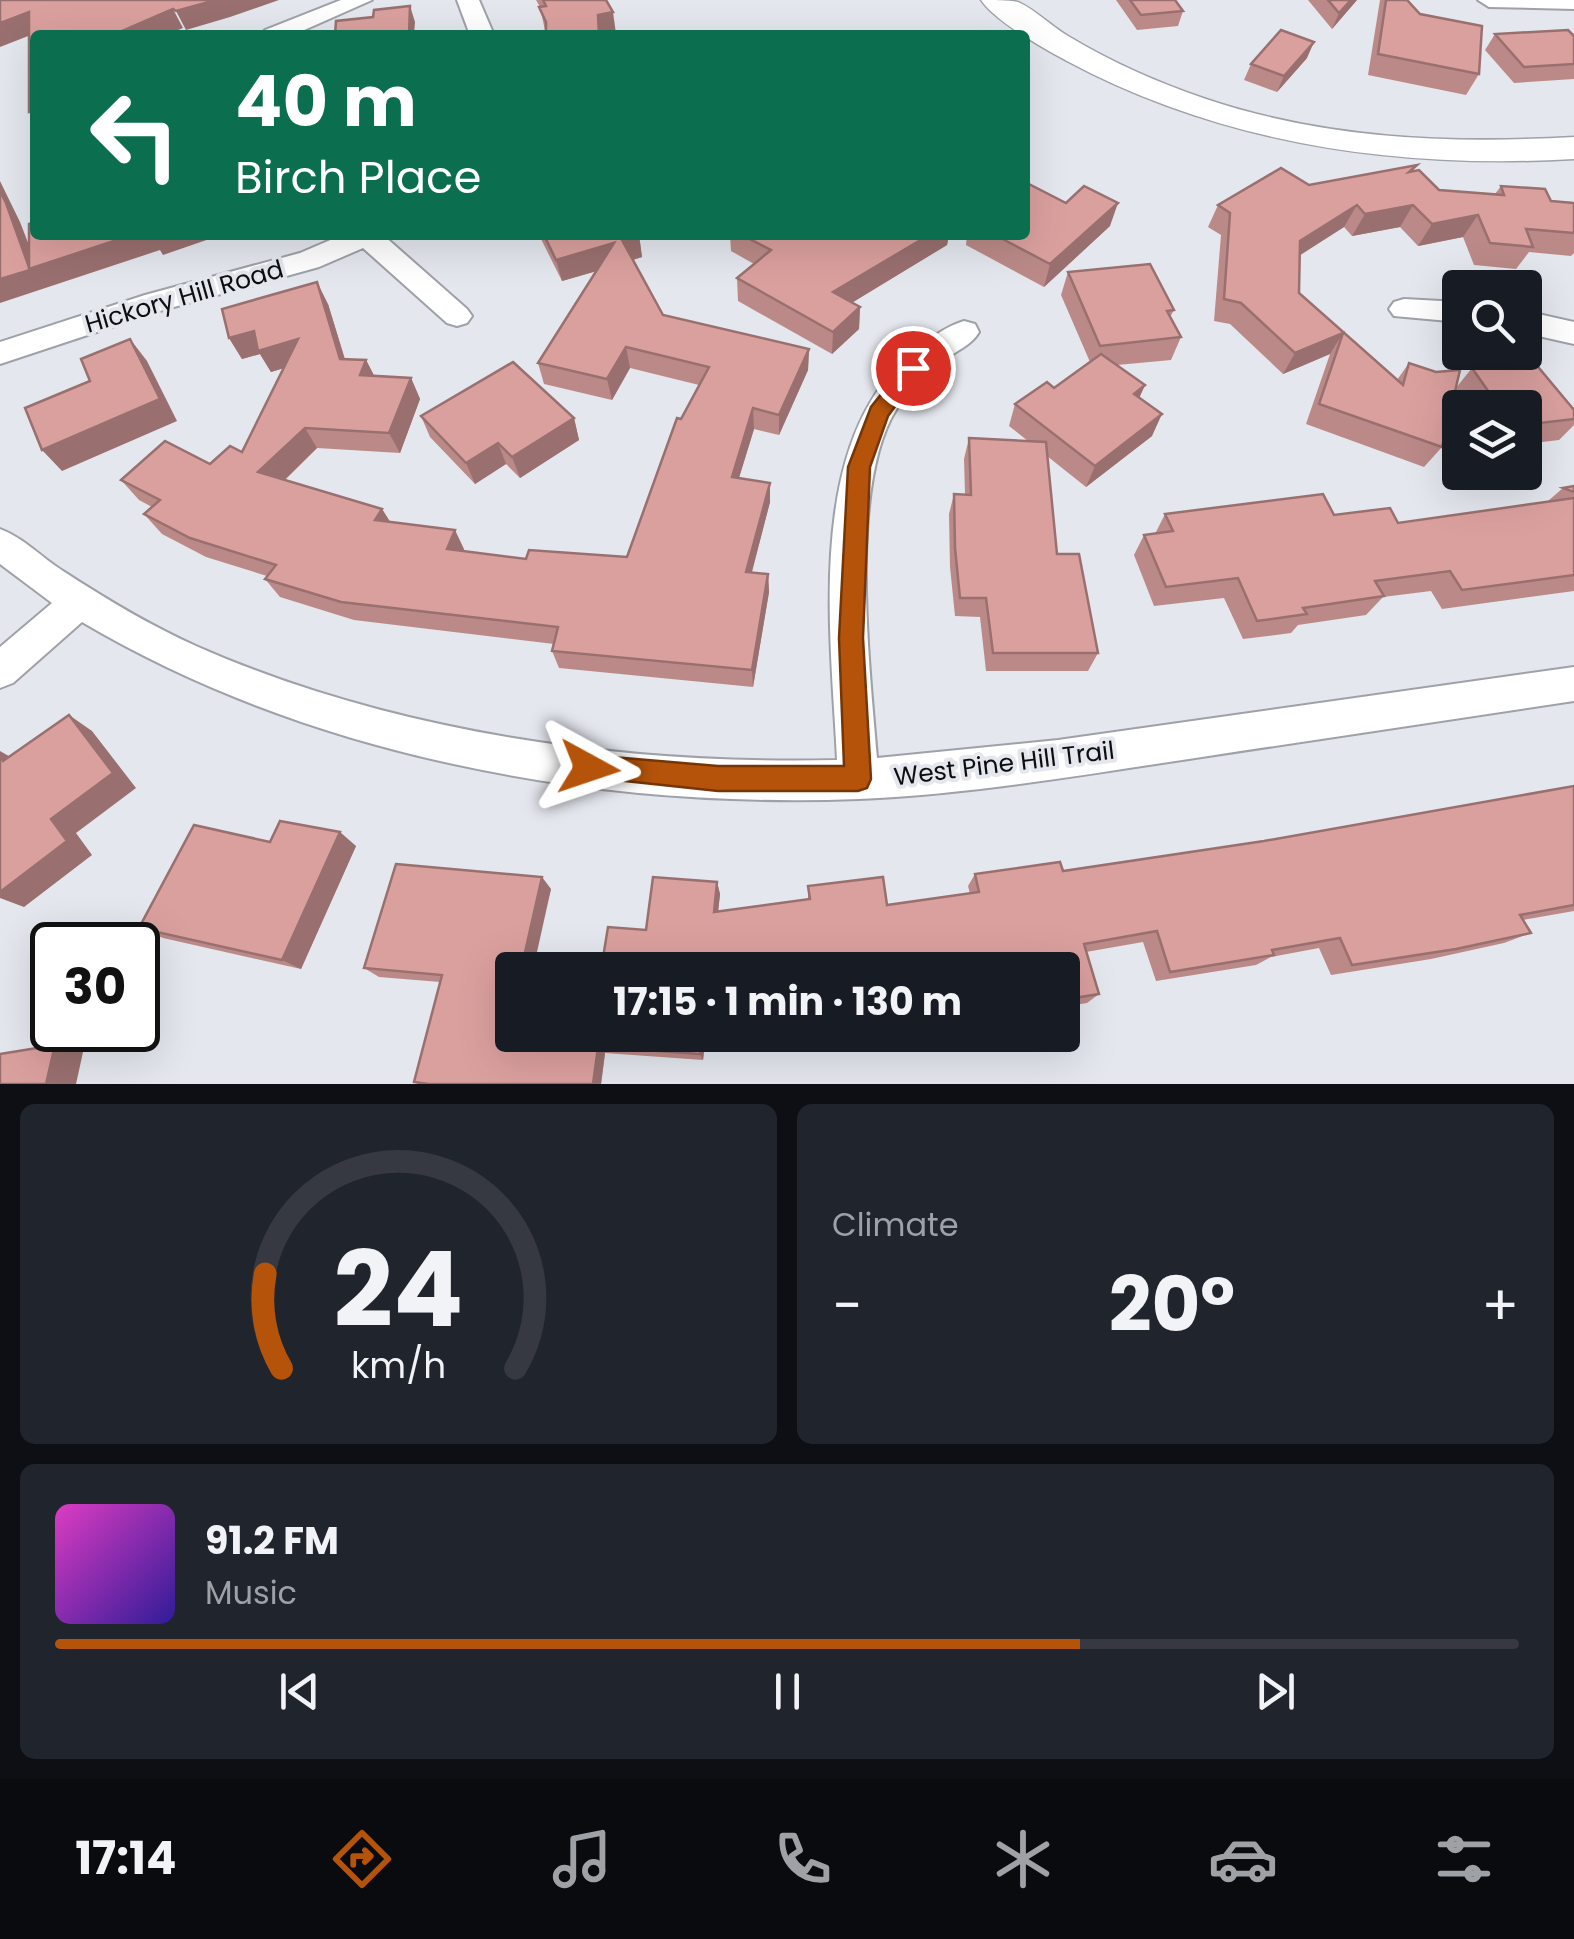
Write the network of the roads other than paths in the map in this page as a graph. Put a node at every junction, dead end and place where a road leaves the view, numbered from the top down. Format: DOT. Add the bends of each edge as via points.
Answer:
graph roads {
  1 [pos="361,0"];
  2 [pos="468,0"];
  3 [pos="996,0"];
  4 [pos="1489,0"];
  5 [pos="1574,2"];
  6 [pos="285,30"];
  7 [pos="480,30"];
  8 [pos="1574,148"];
  9 [pos="355,240"];
  10 [pos="373,240"];
  11 [pos="1404,308"];
  12 [pos="1442,311"];
  13 [pos="457,316"];
  14 [pos="1542,326"];
  15 [pos="964,332"];
  16 [pos="1574,333"];
  17 [pos="0,353"];
  18 [pos="0,544"];
  19 [pos="78,603"];
  20 [pos="0,672"];
  21 [pos="1574,684"];
  22 [pos="858,779"];
  1 -- 6 [label="street"];
  2 -- 7 [label="street"];
  3 -- 8 [label="street" via="1055,43 1119,76 1256,123 1436,151"];
  4 -- 5 [label="street"];
  9 -- 17 [label="street, Hickory Hill Road" via="309,260"];
  10 -- 13 [label="street"];
  11 -- 12 [label="street"];
  14 -- 16 [label="street"];
  15 -- 22 [label="street" via="900,382 863,448 851,638"];
  18 -- 19 [label="street, West Pine Hill Trail"];
  19 -- 20 [label="street"];
  19 -- 22 [label="street, West Pine Hill Trail" via="264,691 465,747 589,768"];
  21 -- 22 [label="street, West Pine Hill Trail" via="994,768"];
}
